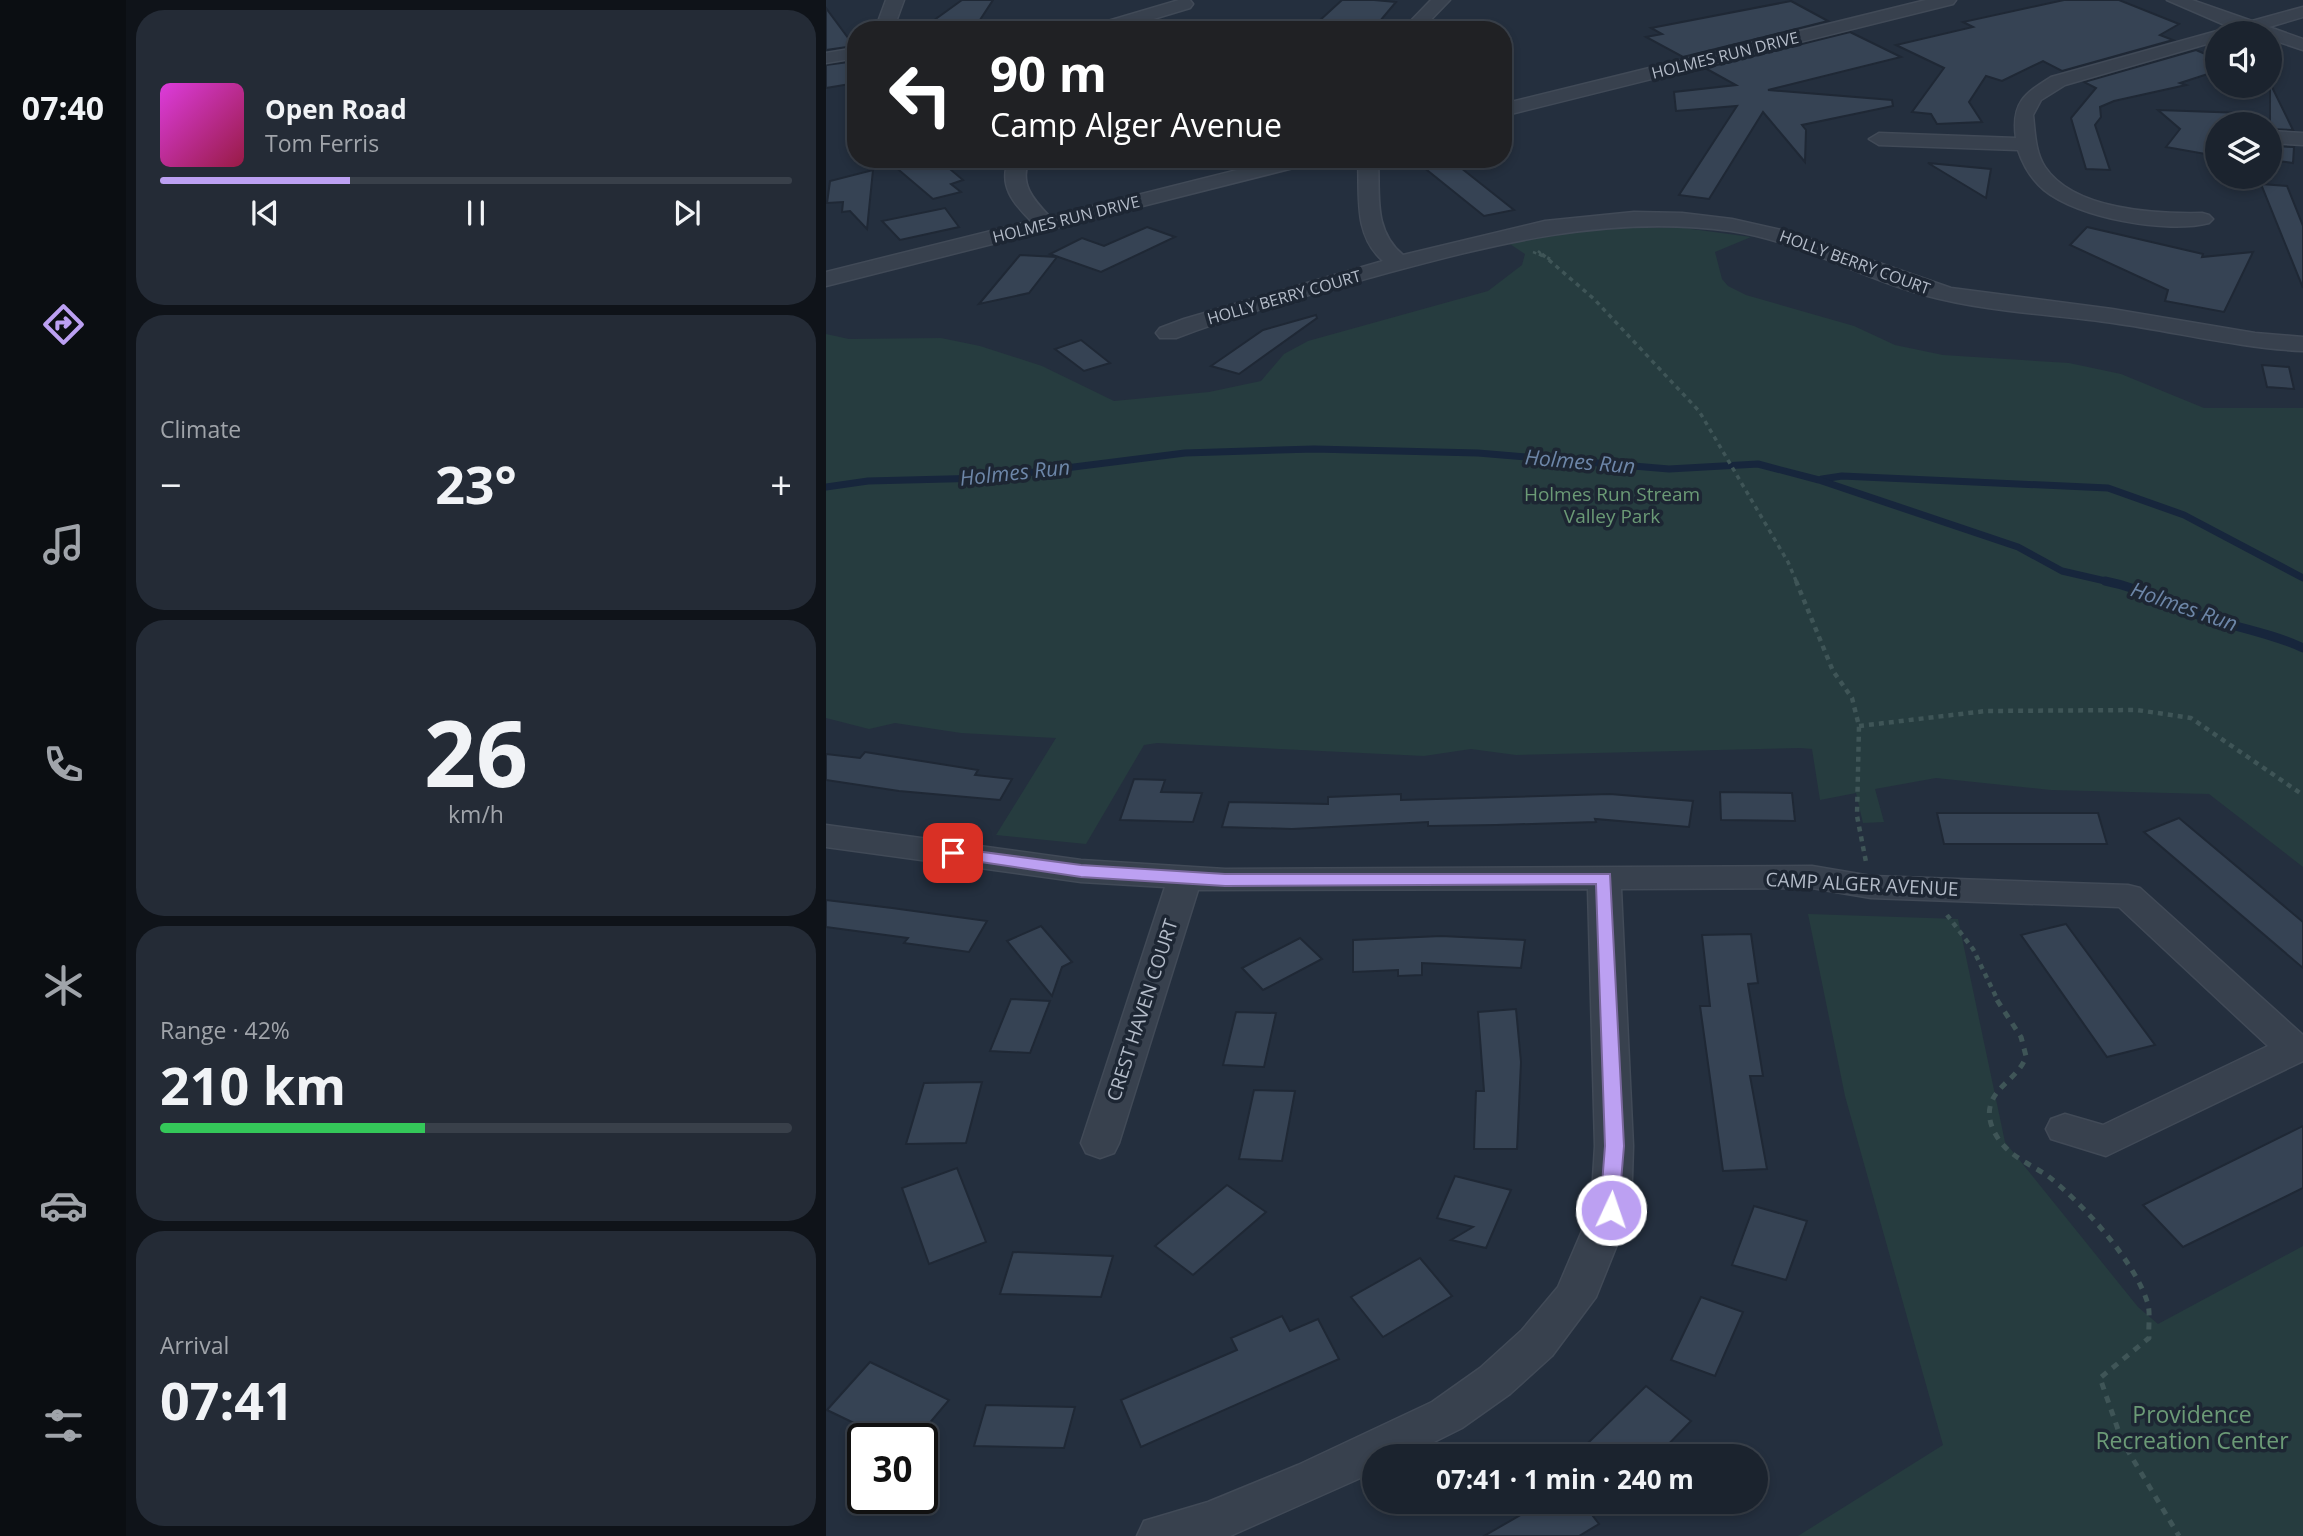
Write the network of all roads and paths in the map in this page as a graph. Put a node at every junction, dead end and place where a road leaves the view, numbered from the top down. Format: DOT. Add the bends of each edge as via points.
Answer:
graph roads {
  1 [pos="895,0"];
  2 [pos="1441,0"];
  3 [pos="1947,0"];
  4 [pos="2176,0"];
  5 [pos="1184,4"];
  6 [pos="2303,12"];
  7 [pos="887,21"];
  8 [pos="1127,21"];
  9 [pos="1420,21"];
  10 [pos="2239,21"];
  11 [pos="2272,21"];
  12 [pos="2282,37"];
  13 [pos="2205,40"];
  14 [pos="2303,45"];
  15 [pos="847,54"];
  16 [pos="826,58"];
  17 [pos="1512,108"];
  18 [pos="2282,138"];
  19 [pos="1879,139"];
  20 [pos="2303,139"];
  21 [pos="2028,144"];
  22 [pos="1015,168"];
  23 [pos="1270,168"];
  24 [pos="1368,168"];
  25 [pos="2202,219"];
  26 [pos="1046,224"];
  27 [pos="1548,256"];
  28 [pos="1399,263"];
  29 [pos="828,277"];
  30 [pos="1168,333"];
  31 [pos="2303,344"];
  32 [pos="1859,726"];
  33 [pos="2303,795"];
  34 [pos="826,835"];
  35 [pos="1185,878"];
  36 [pos="1604,878"];
  37 [pos="1871,887"];
  38 [pos="1944,912"];
  39 [pos="2065,1129"];
  40 [pos="1100,1143"];
  41 [pos="1160,1536"];
  42 [pos="2179,1536"];
  1 -- 7 [label="street"];
  2 -- 9 [label="street"];
  3 -- 17 [label="street, HOLMES RUN DRIVE"];
  4 -- 10 [label="street"];
  5 -- 8 [label="street"];
  6 -- 11 [label="street"];
  12 -- 14 [label="street"];
  13 -- 21 [label="street" via="2049,86 2026,106"];
  15 -- 16 [label="street"];
  18 -- 20 [label="street"];
  19 -- 21 [label="street"];
  21 -- 25 [label="street" via="2040,175 2072,197 2144,218"];
  22 -- 26 [label="street" via="1019,195"];
  23 -- 26 [label="street, HOLMES RUN DRIVE"];
  24 -- 28 [label="street" via="1372,232 1376,243"];
  26 -- 29 [label="street, HOLMES RUN DRIVE"];
  27 -- 32 [label="path" via="1699,411 1788,562 1833,671 1852,698"];
  28 -- 30 [label="street, HOLLY BERRY COURT" via="1237,308"];
  28 -- 31 [label="street, HOLLY BERRY COURT" via="1543,226 1614,218 1680,219 1785,236 1906,282 1966,299 2115,316 2224,337"];
  32 -- 33 [label="path" via="1986,711 2137,710 2190,718"];
  32 -- 37 [label="path" via="1857,816"];
  34 -- 35 [label="street, CAMP ALGER AVENUE" via="1081,871"];
  35 -- 36 [label="street, CAMP ALGER AVENUE"];
  35 -- 40 [label="street, CREST HAVEN COURT"];
  36 -- 37 [label="street, CAMP ALGER AVENUE" via="1812,877"];
  36 -- 41 [label="street" via="1614,1146 1611,1210 1575,1297 1537,1343 1447,1415 1301,1485 1212,1522"];
  37 -- 39 [label="street, CAMP ALGER AVENUE" via="2128,896 2295,1049 2106,1141"];
  38 -- 42 [label="path" via="1981,958 2004,1013 2026,1044 2020,1073 2001,1085 1992,1100 1996,1135 2007,1149 2062,1189 2126,1263 2147,1303 2148,1338 2100,1378 2107,1411 2130,1462"];
}
